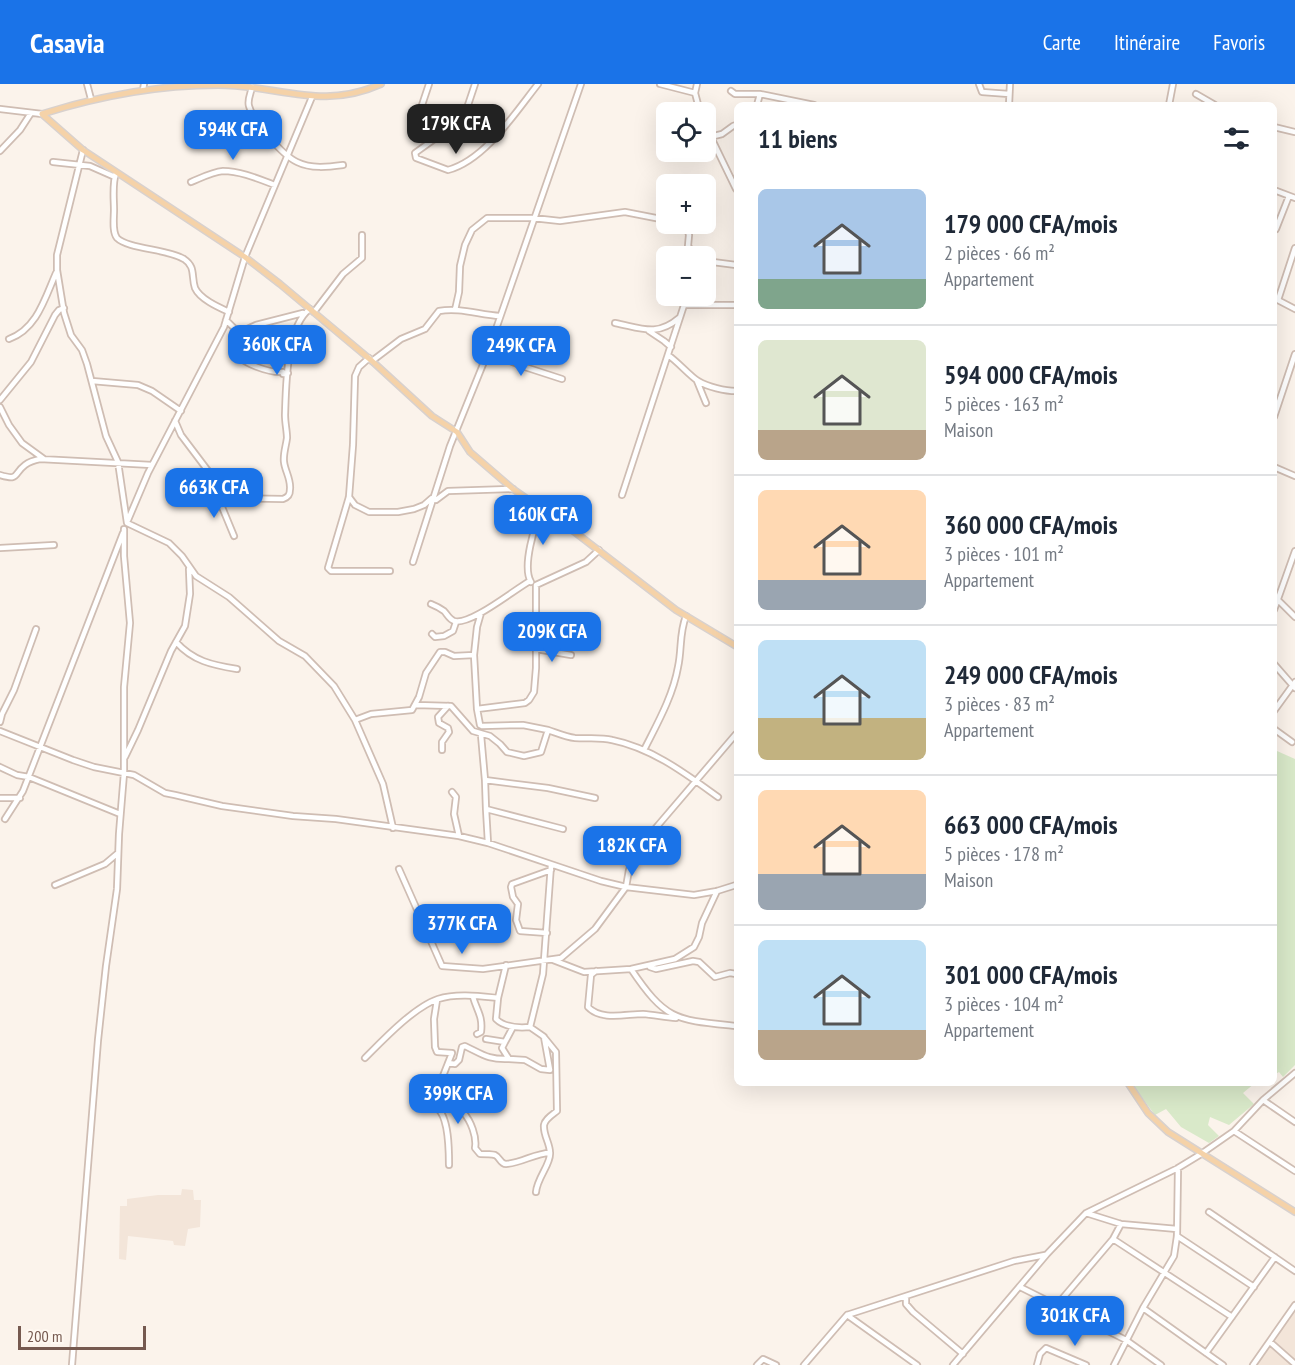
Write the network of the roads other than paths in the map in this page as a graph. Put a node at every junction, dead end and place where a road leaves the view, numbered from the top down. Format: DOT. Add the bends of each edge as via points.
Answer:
graph roads {
  1 [pos="87,84"];
  2 [pos="381,84"];
  3 [pos="429,84"];
  4 [pos="475,84"];
  5 [pos="538,84"];
  6 [pos="581,84"];
  7 [pos="663,84"];
  8 [pos="697,84"];
  9 [pos="979,84"];
  10 [pos="1010,84"];
  11 [pos="1172,84"];
  12 [pos="143,87"];
  13 [pos="252,87"];
  14 [pos="731,91"];
  15 [pos="695,93"];
  16 [pos="760,94"];
  17 [pos="1009,94"];
  18 [pos="1196,94"];
  19 [pos="312,97"];
  20 [pos="91,99"];
  21 [pos="697,102"];
  22 [pos="759,102"];
  23 [pos="799,102"];
  24 [pos="1009,102"];
  25 [pos="1169,102"];
  26 [pos="1210,102"];
  27 [pos="0,109"];
  28 [pos="420,111"];
  29 [pos="31,113"];
  30 [pos="42,114"];
  31 [pos="734,126"];
  32 [pos="1277,129"];
  33 [pos="1295,132"];
  34 [pos="716,136"];
  35 [pos="0,149"];
  36 [pos="716,149"];
  37 [pos="83,150"];
  38 [pos="288,154"];
  39 [pos="53,162"];
  40 [pos="80,164"];
  41 [pos="343,165"];
  42 [pos="115,175"];
  43 [pos="191,182"];
  44 [pos="275,185"];
  45 [pos="734,185"];
  46 [pos="1277,191"];
  47 [pos="1289,196"];
  48 [pos="1295,198"];
  49 [pos="533,218"];
  50 [pos="656,218"];
  51 [pos="1277,226"];
  52 [pos="362,235"];
  53 [pos="1295,248"];
  54 [pos="245,257"];
  55 [pos="716,262"];
  56 [pos="734,265"];
  57 [pos="57,270"];
  58 [pos="1277,296"];
  59 [pos="1277,300"];
  60 [pos="716,305"];
  61 [pos="734,305"];
  62 [pos="684,306"];
  63 [pos="64,308"];
  64 [pos="1295,309"];
  65 [pos="312,310"];
  66 [pos="455,310"];
  67 [pos="229,312"];
  68 [pos="304,313"];
  69 [pos="500,316"];
  70 [pos="681,316"];
  71 [pos="226,320"];
  72 [pos="615,323"];
  73 [pos="239,330"];
  74 [pos="648,330"];
  75 [pos="9,339"];
  76 [pos="671,347"];
  77 [pos="488,352"];
  78 [pos="1295,354"];
  79 [pos="668,355"];
  80 [pos="371,360"];
  81 [pos="288,373"];
  82 [pos="562,379"];
  83 [pos="92,381"];
  84 [pos="697,381"];
  85 [pos="734,391"];
  86 [pos="0,400"];
  87 [pos="706,403"];
  88 [pos="0,407"];
  89 [pos="1277,408"];
  90 [pos="181,411"];
  91 [pos="175,421"];
  92 [pos="457,432"];
  93 [pos="44,459"];
  94 [pos="118,462"];
  95 [pos="152,465"];
  96 [pos="1277,467"];
  97 [pos="0,475"];
  98 [pos="1295,476"];
  99 [pos="513,489"];
  100 [pos="219,493"];
  101 [pos="622,495"];
  102 [pos="349,497"];
  103 [pos="432,498"];
  104 [pos="543,509"];
  105 [pos="126,526"];
  106 [pos="234,536"];
  107 [pos="54,545"];
  108 [pos="0,548"];
  109 [pos="599,550"];
  110 [pos="1295,550"];
  111 [pos="413,562"];
  112 [pos="189,567"];
  113 [pos="390,571"];
  114 [pos="530,581"];
  115 [pos="536,585"];
  116 [pos="1277,599"];
  117 [pos="431,604"];
  118 [pos="481,613"];
  119 [pos="686,616"];
  120 [pos="1295,617"];
  121 [pos="456,622"];
  122 [pos="36,629"];
  123 [pos="432,634"];
  124 [pos="176,642"];
  125 [pos="734,645"];
  126 [pos="536,649"];
  127 [pos="438,655"];
  128 [pos="474,655"];
  129 [pos="571,656"];
  130 [pos="431,657"];
  131 [pos="1277,667"];
  132 [pos="237,669"];
  133 [pos="1294,686"];
  134 [pos="416,705"];
  135 [pos="448,706"];
  136 [pos="1277,706"];
  137 [pos="477,708"];
  138 [pos="355,720"];
  139 [pos="0,723"];
  140 [pos="548,730"];
  141 [pos="0,731"];
  142 [pos="1277,731"];
  143 [pos="481,735"];
  144 [pos="734,736"];
  145 [pos="1292,742"];
  146 [pos="40,747"];
  147 [pos="442,750"];
  148 [pos="644,750"];
  149 [pos="124,757"];
  150 [pos="0,767"];
  151 [pos="124,773"];
  152 [pos="29,777"];
  153 [pos="485,780"];
  154 [pos="696,781"];
  155 [pos="452,792"];
  156 [pos="718,797"];
  157 [pos="0,798"];
  158 [pos="20,798"];
  159 [pos="595,798"];
  160 [pos="486,809"];
  161 [pos="120,814"];
  162 [pos="5,819"];
  163 [pos="393,828"];
  164 [pos="563,829"];
  165 [pos="459,836"];
  166 [pos="489,843"];
  167 [pos="118,853"];
  168 [pos="551,868"];
  169 [pos="399,869"];
  170 [pos="55,885"];
  171 [pos="734,886"];
  172 [pos="626,887"];
  173 [pos="717,891"];
  174 [pos="547,933"];
  175 [pos="553,960"];
  176 [pos="545,961"];
  177 [pos="506,965"];
  178 [pos="647,966"];
  179 [pos="631,969"];
  180 [pos="597,970"];
  181 [pos="734,974"];
  182 [pos="473,997"];
  183 [pos="498,998"];
  184 [pos="437,1000"];
  185 [pos="676,1018"];
  186 [pos="734,1026"];
  187 [pos="513,1027"];
  188 [pos="530,1027"];
  189 [pos="477,1034"];
  190 [pos="543,1036"];
  191 [pos="486,1039"];
  192 [pos="505,1042"];
  193 [pos="364,1058"];
  194 [pos="509,1059"];
  195 [pos="448,1063"];
  196 [pos="549,1070"];
  197 [pos="1295,1073"];
  198 [pos="556,1076"];
  199 [pos="1130,1086"];
  200 [pos="1263,1100"];
  201 [pos="442,1103"];
  202 [pos="1295,1122"];
  203 [pos="1234,1131"];
  204 [pos="550,1153"];
  205 [pos="1201,1154"];
  206 [pos="449,1165"];
  207 [pos="1178,1168"];
  208 [pos="1295,1171"];
  209 [pos="536,1192"];
  210 [pos="1209,1212"];
  211 [pos="1295,1212"];
  212 [pos="1086,1213"];
  213 [pos="1121,1224"];
  214 [pos="1177,1229"];
  215 [pos="1177,1236"];
  216 [pos="1113,1239"];
  217 [pos="1047,1254"];
  218 [pos="1275,1257"];
  219 [pos="1295,1271"];
  220 [pos="1165,1273"];
  221 [pos="1020,1287"];
  222 [pos="1254,1287"];
  223 [pos="906,1298"];
  224 [pos="1295,1305"];
  225 [pos="1056,1306"];
  226 [pos="1143,1308"];
  227 [pos="1288,1314"];
  228 [pos="847,1316"];
  229 [pos="1232,1317"];
  230 [pos="1295,1319"];
  231 [pos="1126,1340"];
  232 [pos="1270,1342"];
  233 [pos="1206,1353"];
  234 [pos="963,1354"];
  235 [pos="1295,1364"];
  236 [pos="72,1365"];
  237 [pos="757,1365"];
  238 [pos="776,1365"];
  239 [pos="804,1365"];
  240 [pos="917,1365"];
  241 [pos="953,1365"];
  242 [pos="1037,1365"];
  243 [pos="1086,1365"];
  244 [pos="1114,1365"];
  245 [pos="1161,1365"];
  246 [pos="1223,1365"];
  247 [pos="1253,1365"];
  1 -- 20 [label="street"];
  2 -- 19 [label="main road" via="350,95"];
  3 -- 28 [label="street"];
  4 -- 5 [label="street" via="463,115 445,134 415,153 416,158 448,170 458,167 486,147"];
  6 -- 49 [label="street"];
  7 -- 15 [label="street"];
  8 -- 15 [label="street"];
  9 -- 17 [label="street" via="982,92"];
  10 -- 17 [label="street"];
  11 -- 25 [label="street"];
  12 -- 13 [label="main road"];
  12 -- 20 [label="main road"];
  13 -- 19 [label="main road"];
  13 -- 38 [label="street" via="249,106 260,126"];
  14 -- 16 [label="street"];
  15 -- 21 [label="street"];
  16 -- 22 [label="street"];
  16 -- 23 [label="street"];
  17 -- 24 [label="street"];
  18 -- 26 [label="street"];
  19 -- 38 [label="street"];
  20 -- 30 [label="main road"];
  27 -- 29 [label="street"];
  29 -- 30 [label="street"];
  29 -- 35 [label="street"];
  30 -- 37 [label="main road"];
  31 -- 34 [label="street"];
  32 -- 33 [label="street"];
  36 -- 45 [label="street"];
  37 -- 40 [label="street"];
  37 -- 42 [label="main road"];
  38 -- 41 [label="street" via="311,166"];
  38 -- 44 [label="street"];
  39 -- 40 [label="street"];
  40 -- 42 [label="street"];
  40 -- 57 [label="street" via="57,255"];
  42 -- 54 [label="main road"];
  42 -- 67 [label="street" via="117,238 183,258 194,270 196,290"];
  43 -- 44 [label="street" via="224,171"];
  44 -- 54 [label="street"];
  46 -- 47 [label="street"];
  47 -- 48 [label="street"];
  47 -- 51 [label="street"];
  49 -- 50 [label="street" via="560,221 625,212"];
  49 -- 66 [label="street" via="493,217 476,225 465,244"];
  49 -- 69 [label="street"];
  52 -- 65 [label="street" via="362,258"];
  53 -- 58 [label="street"];
  54 -- 65 [label="main road"];
  54 -- 67 [label="street"];
  55 -- 56 [label="street"];
  57 -- 63 [label="street"];
  57 -- 75 [label="street" via="33,322 24,333"];
  59 -- 64 [label="street"];
  60 -- 61 [label="street"];
  62 -- 70 [label="street"];
  63 -- 83 [label="street" via="70,335 82,350"];
  63 -- 86 [label="street" via="55,315 31,362"];
  65 -- 68 [label="street"];
  65 -- 80 [label="main road"];
  66 -- 69 [label="street"];
  66 -- 80 [label="street" via="439,311 425,329 401,339"];
  67 -- 71 [label="street"];
  68 -- 73 [label="street"];
  68 -- 81 [label="street" via="294,332"];
  69 -- 77 [label="street"];
  70 -- 74 [label="street" via="665,329"];
  70 -- 76 [label="street"];
  71 -- 73 [label="street"];
  71 -- 90 [label="street"];
  72 -- 74 [label="street"];
  73 -- 81 [label="street" via="235,348 238,356 248,363"];
  74 -- 76 [label="street"];
  76 -- 79 [label="street"];
  77 -- 82 [label="street"];
  77 -- 92 [label="street"];
  78 -- 89 [label="street"];
  79 -- 84 [label="street"];
  79 -- 101 [label="street"];
  80 -- 92 [label="main road" via="432,416"];
  80 -- 102 [label="street" via="359,367 355,376"];
  81 -- 100 [label="street" via="284,461 291,486 288,497 234,498"];
  83 -- 90 [label="street" via="138,385"];
  83 -- 94 [label="street" via="106,436"];
  84 -- 85 [label="street"];
  84 -- 87 [label="street"];
  88 -- 93 [label="street" via="22,442"];
  90 -- 91 [label="street"];
  91 -- 95 [label="street"];
  91 -- 100 [label="street" via="215,480"];
  92 -- 99 [label="main road" via="470,452"];
  92 -- 103 [label="street"];
  93 -- 94 [label="street"];
  93 -- 97 [label="street" via="27,463 16,477"];
  94 -- 95 [label="street"];
  94 -- 105 [label="street"];
  95 -- 105 [label="street"];
  96 -- 98 [label="street"];
  99 -- 103 [label="street" via="448,491 436,500"];
  99 -- 104 [label="main road"];
  100 -- 106 [label="street"];
  102 -- 103 [label="street" via="369,512 414,509"];
  102 -- 113 [label="street" via="328,568"];
  103 -- 111 [label="street"];
  104 -- 109 [label="main road"];
  104 -- 114 [label="street" via="528,560"];
  105 -- 112 [label="street" via="169,543"];
  105 -- 146 [label="street"];
  105 -- 149 [label="street" via="124,556 130,623 124,687"];
  107 -- 108 [label="street"];
  109 -- 115 [label="street" via="586,562"];
  109 -- 119 [label="main road"];
  110 -- 116 [label="street"];
  112 -- 124 [label="street" via="188,609"];
  112 -- 138 [label="street" via="279,641 305,656 324,674"];
  114 -- 115 [label="street"];
  114 -- 118 [label="street"];
  115 -- 126 [label="street"];
  116 -- 120 [label="street"];
  117 -- 121 [label="street" via="442,608"];
  118 -- 121 [label="street"];
  118 -- 128 [label="street"];
  119 -- 125 [label="main road"];
  119 -- 148 [label="street" via="680,633 675,680"];
  121 -- 123 [label="street" via="453,631 444,636"];
  122 -- 139 [label="street"];
  124 -- 132 [label="street" via="199,660"];
  124 -- 149 [label="street"];
  126 -- 129 [label="street"];
  126 -- 137 [label="street" via="534,692 529,700"];
  127 -- 128 [label="street"];
  127 -- 130 [label="street"];
  127 -- 134 [label="street" via="426,673"];
  128 -- 137 [label="street"];
  131 -- 133 [label="street"];
  133 -- 136 [label="street"];
  134 -- 135 [label="street"];
  134 -- 138 [label="street" via="412,710 371,714"];
  135 -- 143 [label="street" via="455,708 467,726"];
  135 -- 147 [label="street" via="438,717 449,732"];
  137 -- 140 [label="street" via="482,726 523,725"];
  138 -- 163 [label="street" via="382,784"];
  140 -- 143 [label="street" via="542,752 524,756 507,752 490,736"];
  140 -- 148 [label="street" via="611,740"];
  141 -- 146 [label="street"];
  142 -- 145 [label="street"];
  143 -- 153 [label="street"];
  144 -- 154 [label="street"];
  146 -- 151 [label="street" via="94,767"];
  146 -- 152 [label="street"];
  148 -- 154 [label="street"];
  149 -- 151 [label="street"];
  150 -- 152 [label="street"];
  151 -- 161 [label="street"];
  151 -- 163 [label="street" via="165,793 222,806"];
  152 -- 158 [label="street"];
  152 -- 161 [label="street"];
  153 -- 159 [label="street"];
  153 -- 160 [label="street"];
  154 -- 156 [label="street"];
  154 -- 172 [label="street" via="636,854"];
  155 -- 165 [label="street" via="456,797 454,814"];
  157 -- 158 [label="street"];
  158 -- 162 [label="street"];
  160 -- 164 [label="street"];
  160 -- 166 [label="street"];
  161 -- 167 [label="street"];
  163 -- 165 [label="street"];
  165 -- 166 [label="street"];
  166 -- 168 [label="street"];
  167 -- 170 [label="street" via="105,864"];
  167 -- 236 [label="street" via="98,1040"];
  168 -- 172 [label="street"];
  168 -- 174 [label="street"];
  168 -- 174 [label="street" via="511,887 518,904 516,920 520,931"];
  169 -- 177 [label="street" via="442,966 483,969"];
  171 -- 173 [label="street"];
  172 -- 173 [label="street" via="694,895"];
  172 -- 175 [label="street" via="588,936"];
  173 -- 178 [label="street" via="694,947 675,959"];
  174 -- 176 [label="street"];
  175 -- 176 [label="street"];
  175 -- 180 [label="street" via="584,972"];
  176 -- 177 [label="street"];
  176 -- 188 [label="street"];
  177 -- 183 [label="street"];
  178 -- 179 [label="street"];
  178 -- 181 [label="street" via="656,969 693,961 715,977"];
  179 -- 180 [label="street"];
  179 -- 185 [label="street" via="664,1010"];
  180 -- 185 [label="street" via="591,975 588,1008 593,1013"];
  182 -- 183 [label="street"];
  182 -- 184 [label="street"];
  182 -- 189 [label="street" via="481,1013 482,1032"];
  183 -- 187 [label="street" via="496,1019"];
  184 -- 193 [label="street" via="391,1031"];
  184 -- 195 [label="street" via="436,1052 452,1053"];
  185 -- 186 [label="street"];
  187 -- 188 [label="street"];
  187 -- 192 [label="street"];
  188 -- 190 [label="street"];
  190 -- 196 [label="street"];
  190 -- 198 [label="street" via="556,1052"];
  191 -- 192 [label="street"];
  192 -- 194 [label="street" via="502,1048"];
  194 -- 195 [label="street" via="481,1056 465,1046 459,1060"];
  194 -- 196 [label="street" via="525,1060"];
  195 -- 201 [label="street" via="441,1081"];
  196 -- 198 [label="street"];
  197 -- 200 [label="street"];
  198 -- 204 [label="street" via="557,1112 544,1126"];
  199 -- 205 [label="main road" via="1159,1125"];
  200 -- 202 [label="street"];
  200 -- 203 [label="street"];
  201 -- 204 [label="street" via="463,1106 480,1154 494,1155 506,1164"];
  201 -- 206 [label="street" via="437,1108 447,1132"];
  203 -- 205 [label="street"];
  203 -- 208 [label="street"];
  204 -- 209 [label="street"];
  205 -- 207 [label="street"];
  205 -- 211 [label="main road"];
  207 -- 212 [label="street"];
  207 -- 214 [label="street"];
  210 -- 218 [label="street"];
  212 -- 213 [label="street"];
  212 -- 217 [label="street"];
  213 -- 214 [label="street"];
  213 -- 216 [label="street"];
  214 -- 215 [label="street"];
  215 -- 220 [label="street" via="1174,1256"];
  215 -- 222 [label="street"];
  216 -- 220 [label="street"];
  216 -- 225 [label="street"];
  217 -- 221 [label="street"];
  217 -- 223 [label="street" via="1014,1261"];
  218 -- 219 [label="street"];
  218 -- 222 [label="street"];
  220 -- 226 [label="street"];
  220 -- 229 [label="street"];
  221 -- 225 [label="street"];
  221 -- 234 [label="street"];
  222 -- 229 [label="street"];
  223 -- 228 [label="street"];
  223 -- 234 [label="street" via="913,1312"];
  224 -- 227 [label="street"];
  225 -- 231 [label="street"];
  226 -- 231 [label="street"];
  226 -- 233 [label="street"];
  227 -- 230 [label="street"];
  227 -- 232 [label="street"];
  228 -- 239 [label="street"];
  228 -- 240 [label="street"];
  229 -- 233 [label="street"];
  231 -- 244 [label="street"];
  231 -- 245 [label="street"];
  232 -- 235 [label="street"];
  232 -- 247 [label="street"];
  233 -- 246 [label="street"];
  234 -- 241 [label="street"];
  237 -- 238 [label="street" via="763,1359"];
  242 -- 243 [label="street" via="1046,1348"];
}
